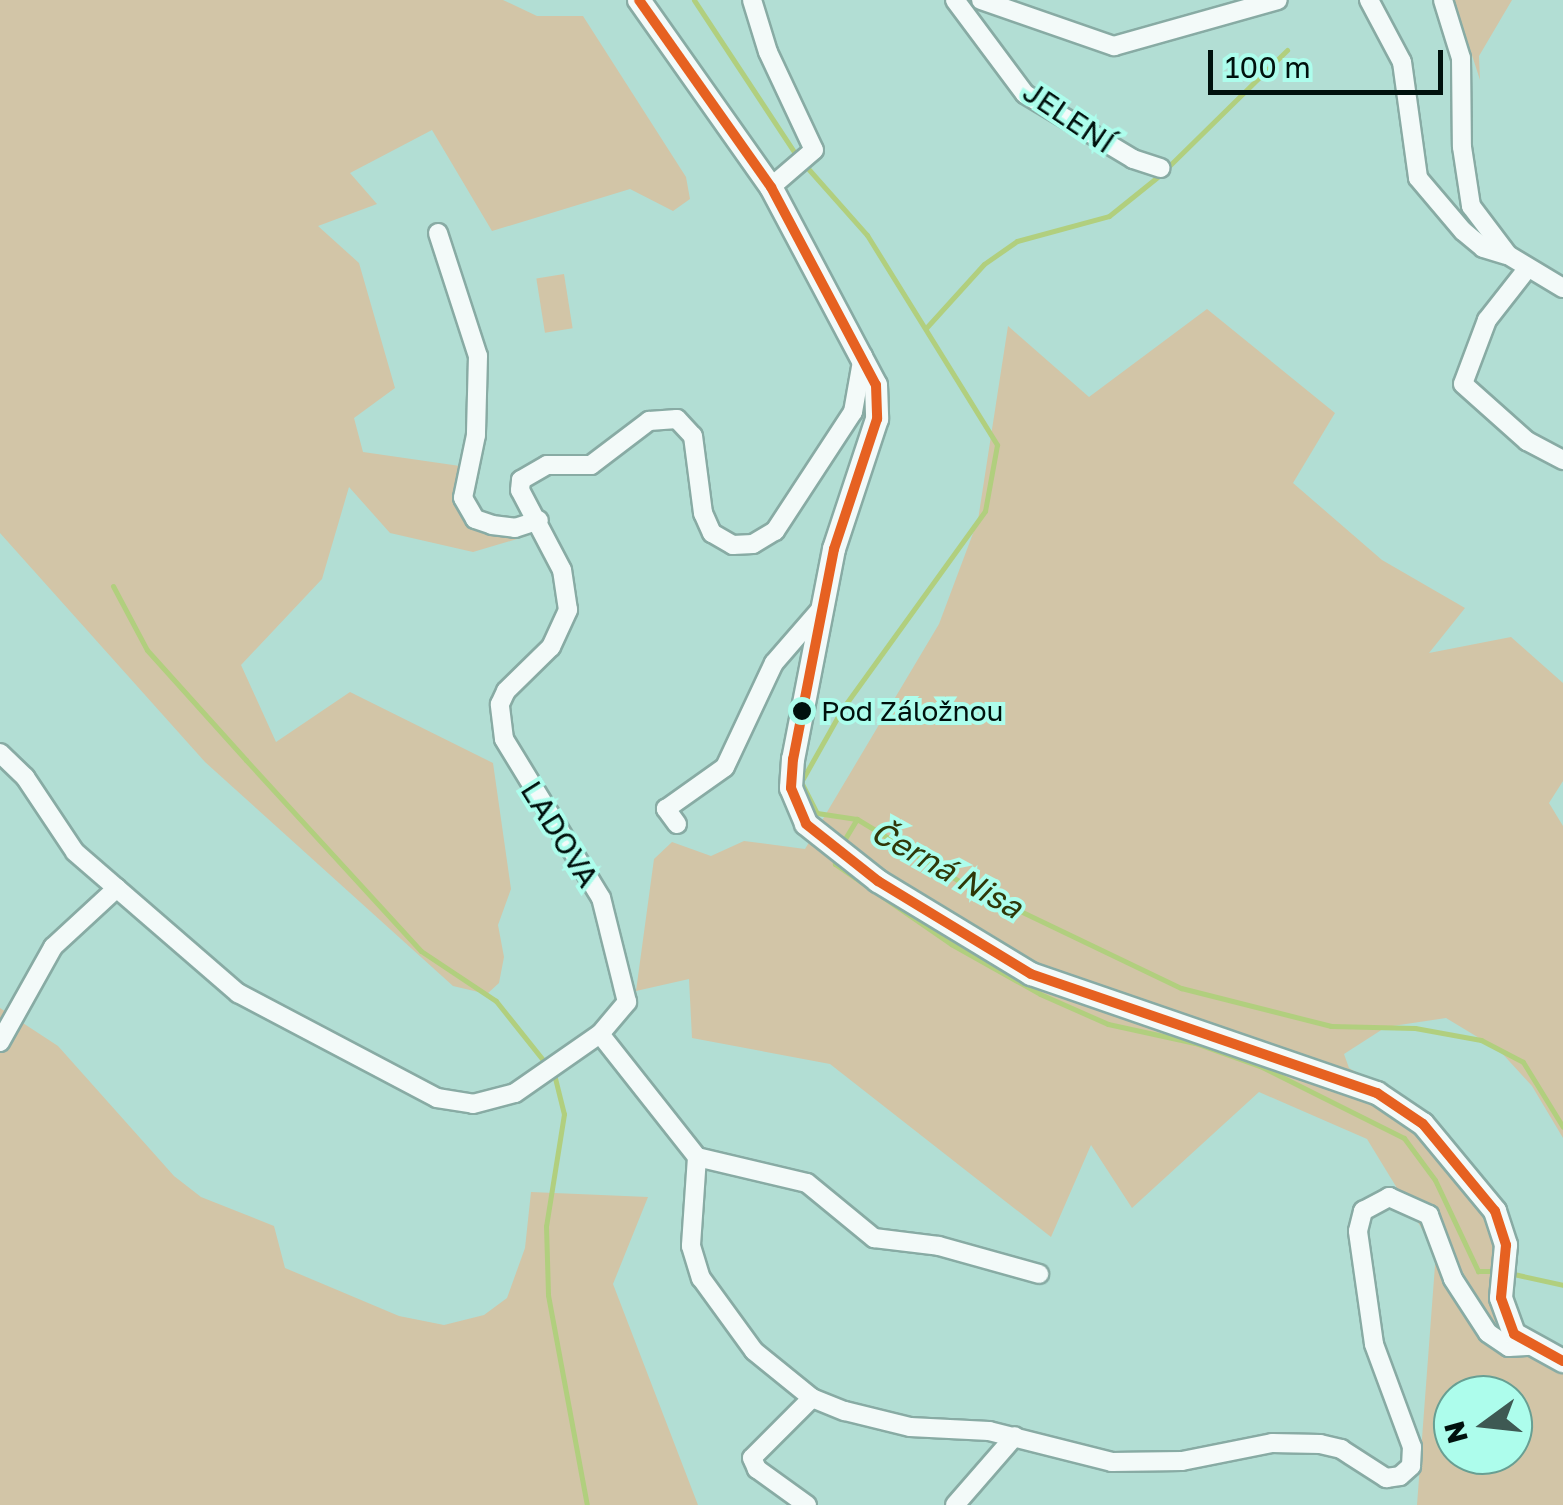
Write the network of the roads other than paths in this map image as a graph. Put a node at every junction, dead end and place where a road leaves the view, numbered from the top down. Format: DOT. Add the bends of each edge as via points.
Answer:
graph roads {
  1 [pos="638,0"];
  2 [pos="752,0"];
  3 [pos="955,0"];
  4 [pos="981,0"];
  5 [pos="1278,0"];
  6 [pos="1369,0"];
  7 [pos="1443,0"];
  8 [pos="1161,168"];
  9 [pos="779,180"];
  10 [pos="438,234"];
  11 [pos="1508,255"];
  12 [pos="1526,269"];
  13 [pos="1563,288"];
  14 [pos="863,356"];
  15 [pos="1563,460"];
  16 [pos="538,520"];
  17 [pos="819,611"];
  18 [pos="0,753"];
  19 [pos="677,824"];
  20 [pos="117,888"];
  21 [pos="600,1034"];
  22 [pos="0,1042"];
  23 [pos="697,1156"];
  24 [pos="1040,1274"];
  25 [pos="1531,1346"];
  26 [pos="1563,1361"];
  27 [pos="812,1398"];
  28 [pos="1015,1436"];
  29 [pos="808,1505"];
  30 [pos="956,1505"];
  1 -- 9 [label="street"];
  2 -- 9 [label="street" via="768,52 814,150"];
  3 -- 8 [label="street, JELENÍ" via="1025,94 1132,159"];
  4 -- 5 [label="street" via="1114,46"];
  6 -- 11 [label="street" via="1396,42 1409,87 1418,178 1483,248"];
  7 -- 11 [label="street" via="1461,58 1468,198 1480,225"];
  9 -- 14 [label="street"];
  10 -- 16 [label="street" via="478,356 476,435 463,498 475,519 492,524 514,528"];
  11 -- 12 [label="street"];
  12 -- 13 [label="street"];
  12 -- 15 [label="street" via="1487,320 1463,384 1527,441"];
  14 -- 16 [label="street, LADOVA" via="853,412 774,531 753,544 734,545 712,533 702,513 692,436 677,419 660,417 632,430 605,459 526,474 520,490"];
  14 -- 17 [label="street" via="876,386 876,419"];
  16 -- 21 [label="street, LADOVA" via="562,570 568,610 551,647 506,691 501,724 534,796 601,898 616,944 627,1002"];
  17 -- 19 [label="street" via="774,664 724,767 666,809"];
  17 -- 25 [label="street" via="790,788 806,824 878,881 1031,974 1377,1094 1424,1124 1495,1211 1506,1245 1506,1318"];
  18 -- 20 [label="street, LADOVA" via="25,777 75,852"];
  20 -- 21 [label="street, LADOVA" via="238,993 404,1085 473,1104 516,1093"];
  20 -- 22 [label="street" via="53,947"];
  21 -- 23 [label="street"];
  23 -- 24 [label="street" via="807,1183 874,1238 938,1246"];
  23 -- 27 [label="street" via="691,1246 700,1278 754,1351"];
  25 -- 26 [label="street"];
  25 -- 28 [label="street" via="1510,1347 1488,1333 1453,1279 1430,1216 1389,1197 1363,1211 1358,1231 1374,1344 1412,1447 1410,1466 1400,1476 1386,1478 1341,1449 1320,1444 1272,1443 1182,1460 1112,1462"];
  27 -- 28 [label="street" via="910,1427"];
  27 -- 29 [label="street" via="752,1458 757,1469"];
  28 -- 30 [label="street"];
}
